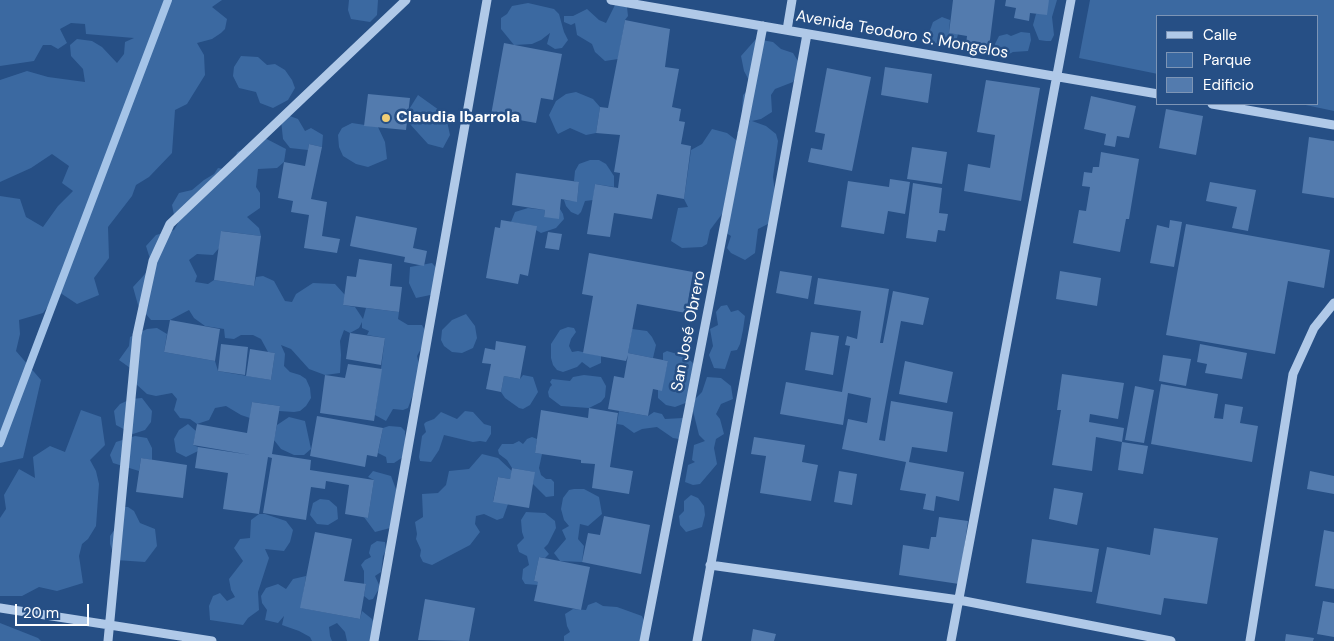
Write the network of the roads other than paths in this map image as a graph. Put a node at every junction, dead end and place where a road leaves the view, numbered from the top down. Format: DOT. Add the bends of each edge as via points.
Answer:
graph roads {
  1 [pos="406,0"];
  2 [pos="487,0"];
  3 [pos="611,0"];
  4 [pos="792,0"];
  5 [pos="1071,0"];
  6 [pos="763,26"];
  7 [pos="787,30"];
  8 [pos="807,34"];
  9 [pos="1056,77"];
  10 [pos="1156,94"];
  11 [pos="1218,105"];
  12 [pos="1334,125"];
  13 [pos="1334,303"];
  14 [pos="710,565"];
  15 [pos="959,600"];
  16 [pos="0,608"];
  17 [pos="111,624"];
  18 [pos="108,641"];
  19 [pos="212,641"];
  20 [pos="374,641"];
  21 [pos="644,641"];
  22 [pos="697,641"];
  23 [pos="951,641"];
  24 [pos="1171,641"];
  25 [pos="1250,641"];
  1 -- 17 [label="street" via="170,224 153,261 137,335"];
  2 -- 20 [label="street"];
  3 -- 6 [label="street, Avenida Teodoro S. Mongelos"];
  4 -- 7 [label="street"];
  5 -- 9 [label="street"];
  6 -- 7 [label="street, Avenida Teodoro S. Mongelos"];
  6 -- 21 [label="street, San José Obrero"];
  7 -- 8 [label="street, Avenida Teodoro S. Mongelos"];
  8 -- 9 [label="street, Avenida Teodoro S. Mongelos"];
  8 -- 14 [label="street"];
  9 -- 10 [label="street, Avenida Teodoro S. Mongelos"];
  9 -- 15 [label="street"];
  11 -- 12 [label="street"];
  13 -- 25 [label="street" via="1314,328 1293,374"];
  14 -- 15 [label="street"];
  14 -- 22 [label="street"];
  15 -- 23 [label="street"];
  15 -- 24 [label="street"];
  16 -- 17 [label="street"];
  17 -- 18 [label="street"];
  17 -- 19 [label="street"];
}
